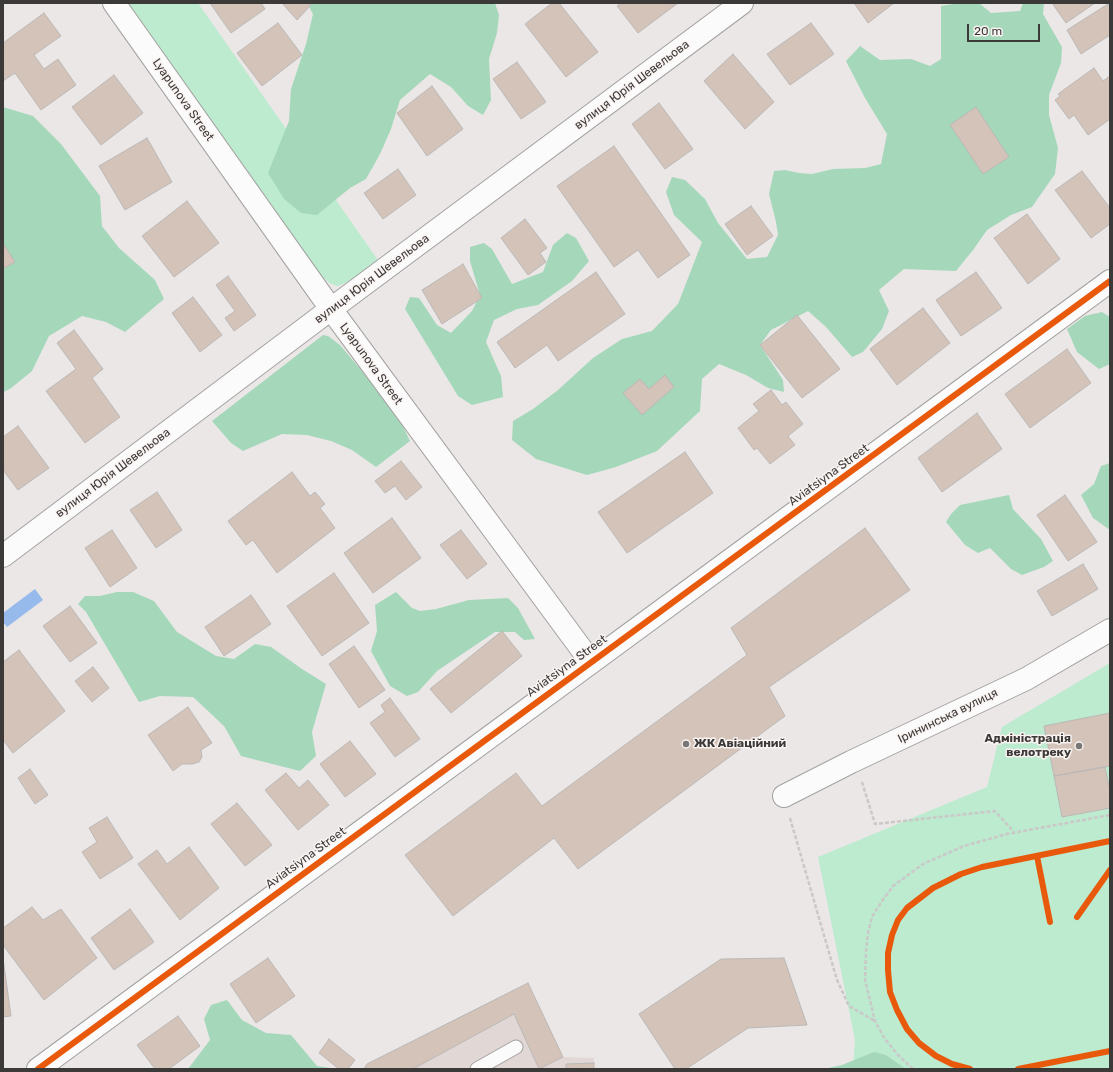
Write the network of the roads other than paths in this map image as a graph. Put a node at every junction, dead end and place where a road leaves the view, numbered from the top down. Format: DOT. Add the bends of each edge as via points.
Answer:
graph roads {
  1 [pos="114,3"];
  2 [pos="742,3"];
  3 [pos="1110,281"];
  4 [pos="331,309"];
  5 [pos="3,556"];
  6 [pos="1110,630"];
  7 [pos="591,662"];
  8 [pos="784,796"];
  9 [pos="516,1047"];
  10 [pos="38,1069"];
  11 [pos="477,1069"];
  1 -- 4 [label="street, Lyapunova Street"];
  2 -- 4 [label="street, вулиця Юрія Шевельова"];
  3 -- 7 [label="street, Aviatsiyna Street"];
  4 -- 5 [label="street, вулиця Юрія Шевельова"];
  4 -- 7 [label="street, Lyapunova Street"];
  6 -- 8 [label="street, Ірининська вулиця" via="1026,679"];
  7 -- 10 [label="street, Aviatsiyna Street"];
  9 -- 11 [label="lane"];
}
